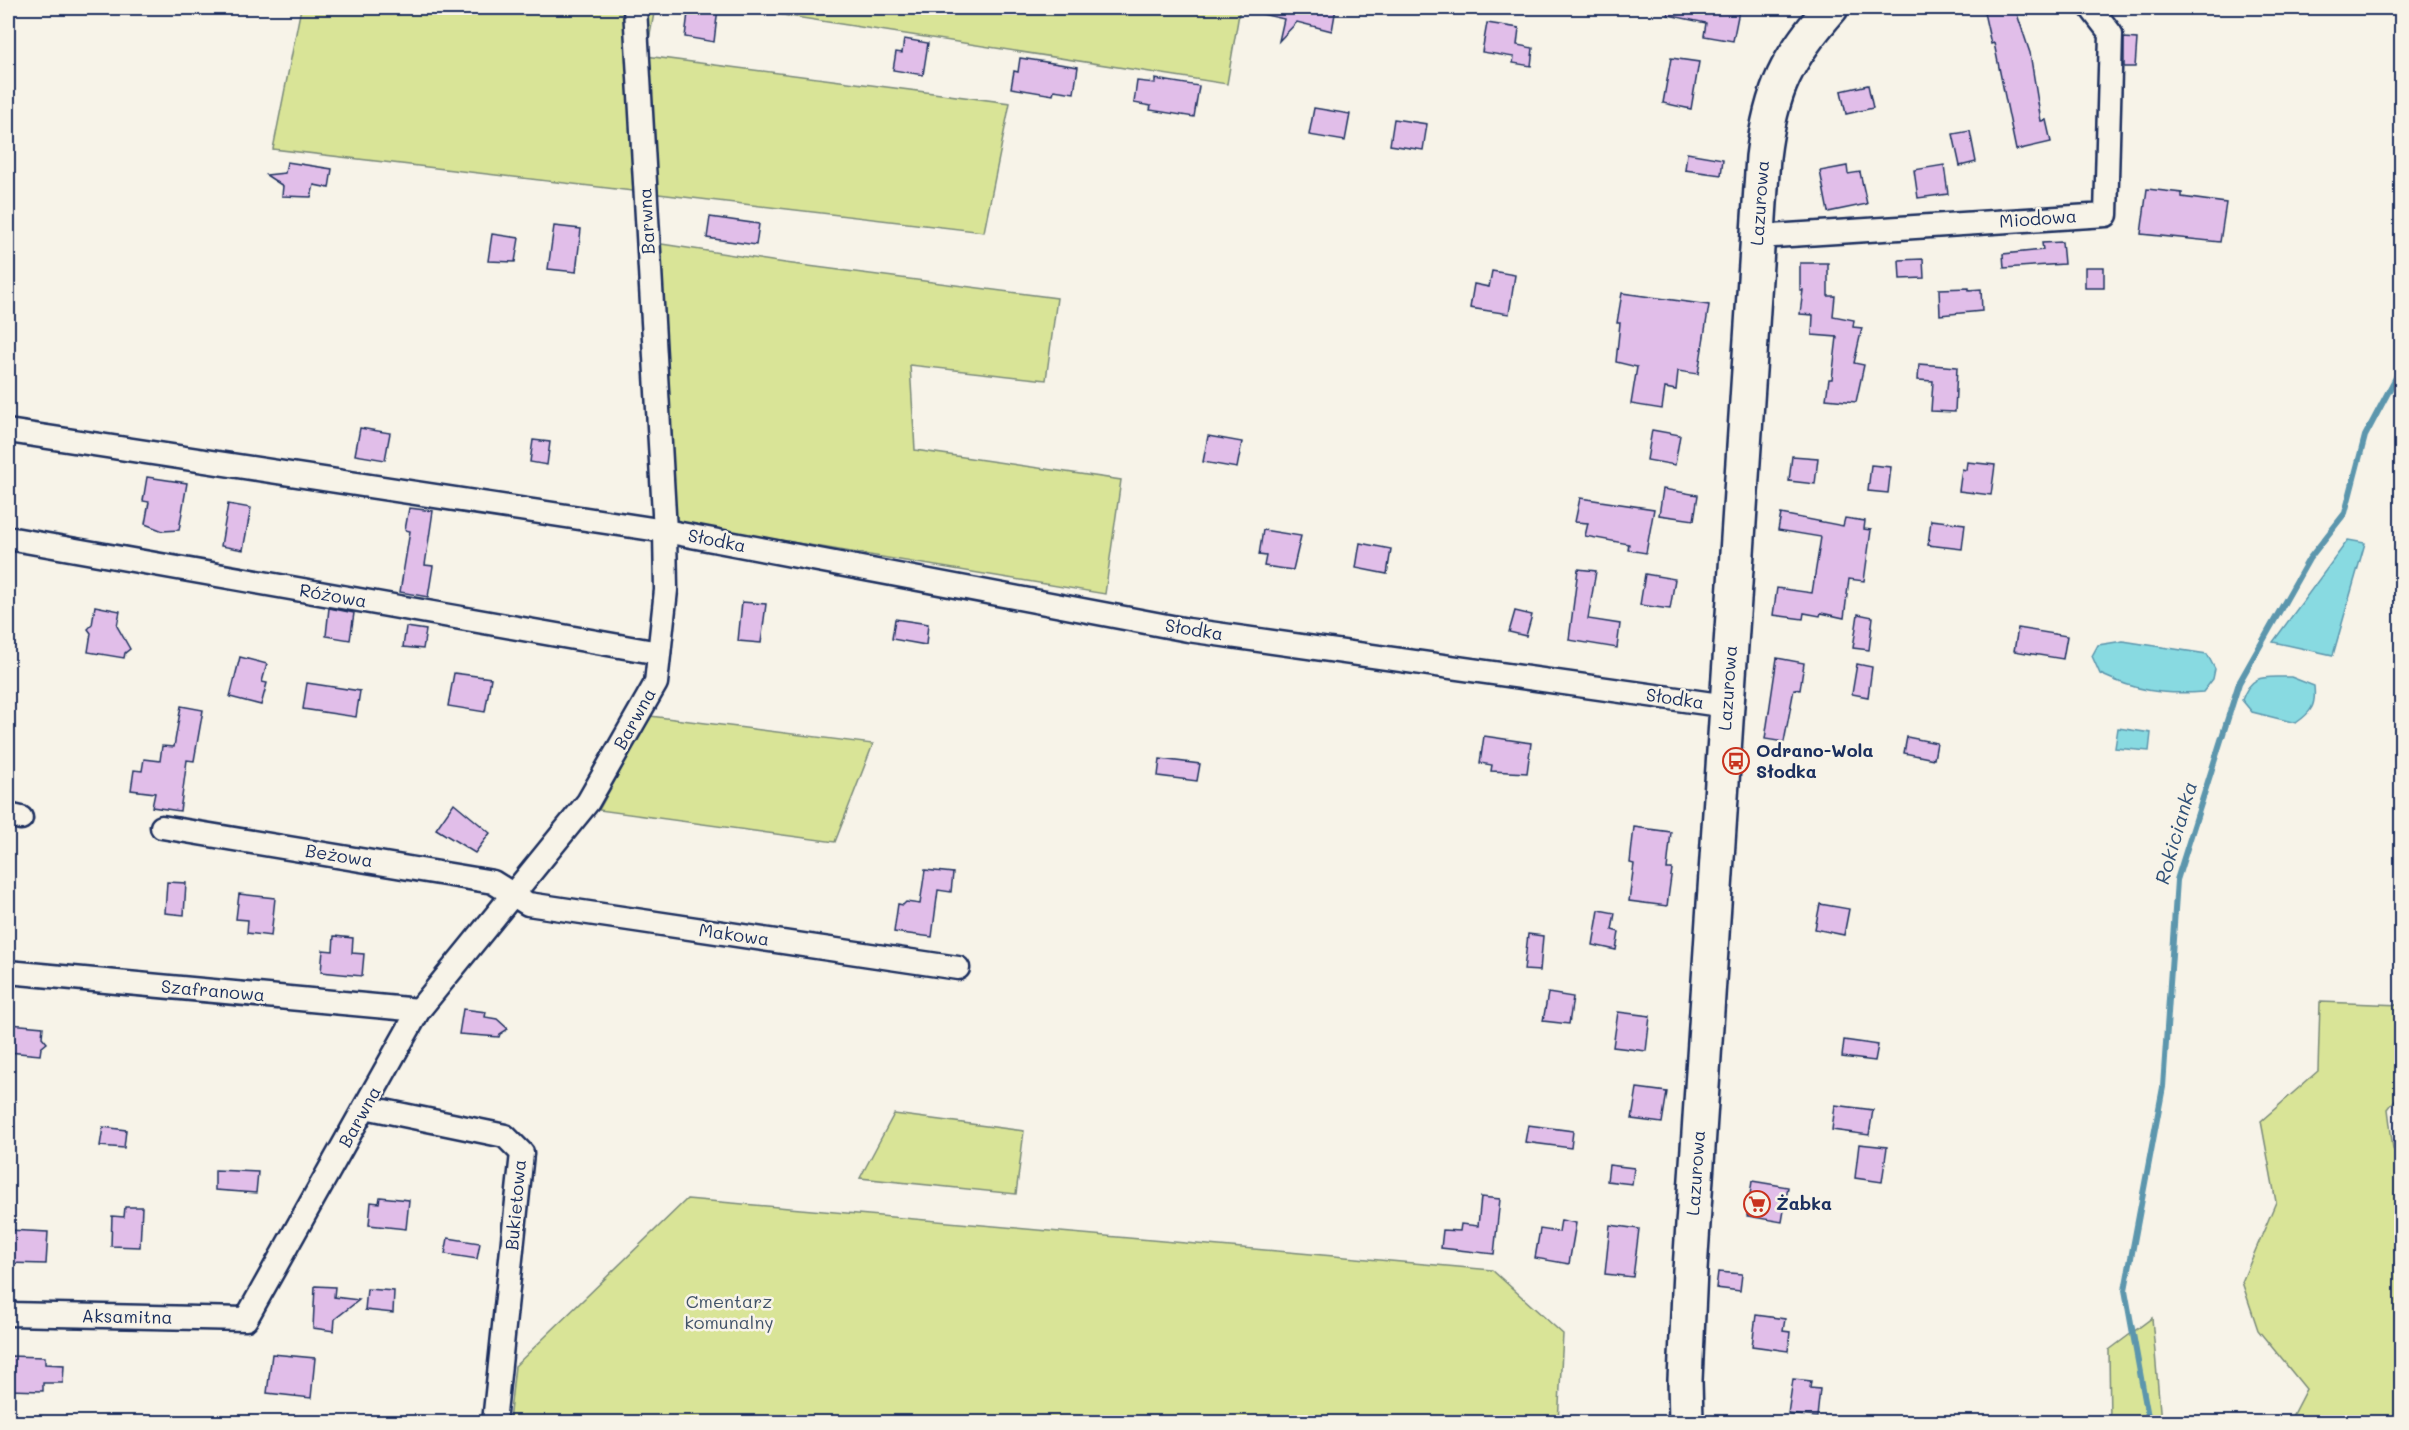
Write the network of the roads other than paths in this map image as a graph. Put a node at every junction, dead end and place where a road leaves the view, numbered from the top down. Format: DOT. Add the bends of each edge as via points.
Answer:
graph roads {
  1 [pos="635,8"];
  2 [pos="1831,8"];
  3 [pos="2091,8"];
  4 [pos="1757,237"];
  5 [pos="8,431"];
  6 [pos="666,531"];
  7 [pos="8,538"];
  8 [pos="659,653"];
  9 [pos="1727,706"];
  10 [pos="162,827"];
  11 [pos="512,895"];
  12 [pos="958,968"];
  13 [pos="8,972"];
  14 [pos="419,1010"];
  15 [pos="365,1107"];
  16 [pos="8,1314"];
  17 [pos="246,1319"];
  18 [pos="494,1422"];
  19 [pos="1686,1422"];
  1 -- 6 [label="street, Barwna"];
  2 -- 4 [label="street, Lazurowa" via="1795,54 1779,82 1768,117"];
  3 -- 4 [label="street, Miodowa" via="2111,34 2106,215"];
  4 -- 9 [label="street, Lazurowa"];
  5 -- 6 [label="street, Słodka"];
  6 -- 8 [label="street, Barwna" via="666,590"];
  6 -- 9 [label="street, Słodka" via="1188,630"];
  7 -- 8 [label="street, Różowa"];
  8 -- 11 [label="street, Barwna" via="656,683 588,802"];
  9 -- 19 [label="street, Lazurowa" via="1690,1270"];
  10 -- 11 [label="street, Beżowa" via="493,882"];
  11 -- 12 [label="street, Makowa" via="528,904"];
  11 -- 14 [label="street, Barwna"];
  13 -- 14 [label="street, Szafranowa"];
  14 -- 15 [label="street, Barwna"];
  15 -- 17 [label="street, Barwna"];
  15 -- 18 [label="street, Bukietowa" via="505,1136 522,1153"];
  16 -- 17 [label="street, Aksamitna"];
}
